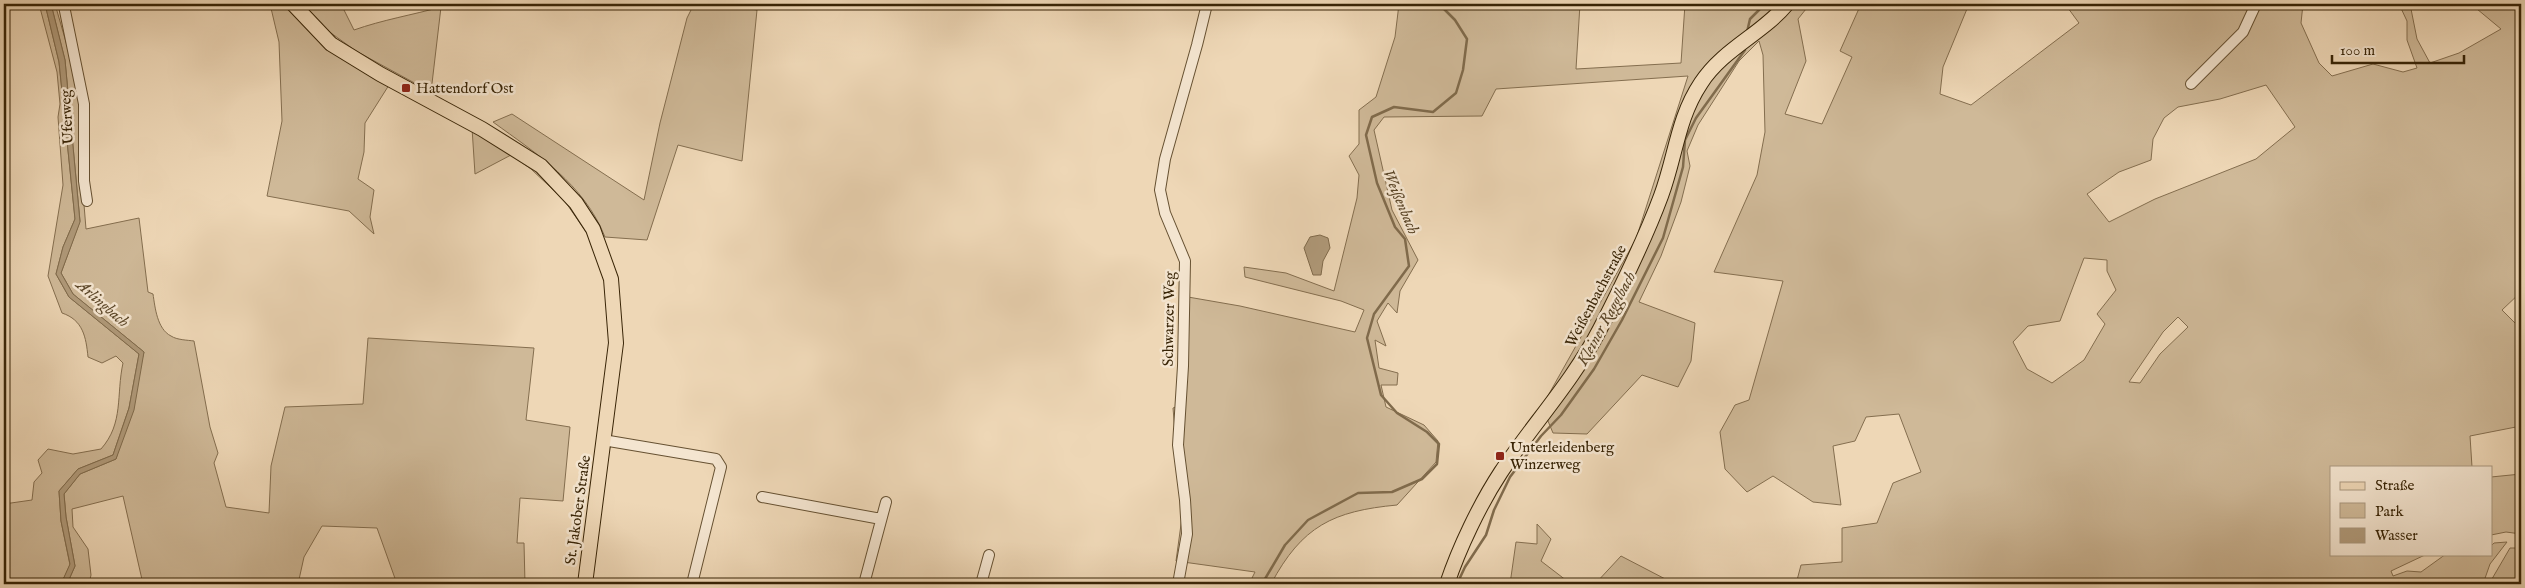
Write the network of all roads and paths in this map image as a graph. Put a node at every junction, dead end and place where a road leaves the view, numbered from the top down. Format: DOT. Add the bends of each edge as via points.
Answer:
graph roads {
  1 [pos="65,4"];
  2 [pos="293,4"];
  3 [pos="1206,4"];
  4 [pos="1787,4"];
  5 [pos="2256,4"];
  6 [pos="2191,84"];
  7 [pos="87,201"];
  8 [pos="603,440"];
  9 [pos="762,497"];
  10 [pos="886,502"];
  11 [pos="881,519"];
  12 [pos="989,554"];
  13 [pos="585,584"];
  14 [pos="692,584"];
  15 [pos="864,584"];
  16 [pos="981,584"];
  17 [pos="1178,584"];
  18 [pos="1447,584"];
  1 -- 7 [label="street, Uferweg" via="84,104"];
  2 -- 8 [label="main road, St. Jakober Straße" via="331,44 541,166 576,203 596,237 611,279 616,342"];
  3 -- 17 [label="street, Schwarzer Weg" via="1198,45 1165,159 1160,190 1165,213 1185,261 1178,445 1187,534"];
  4 -- 18 [label="main road, Weißenbachstraße" via="1728,53 1702,81 1690,101 1662,194 1638,253 1603,323 1568,380 1500,474 1456,559"];
  5 -- 6 [label="street" via="2243,32"];
  8 -- 13 [label="main road, St. Jakober Straße"];
  8 -- 14 [label="street, St. Jakober Straße" via="716,459 721,467"];
  9 -- 11 [label="street"];
  10 -- 11 [label="street"];
  11 -- 15 [label="street"];
  12 -- 16 [label="street"];
}
